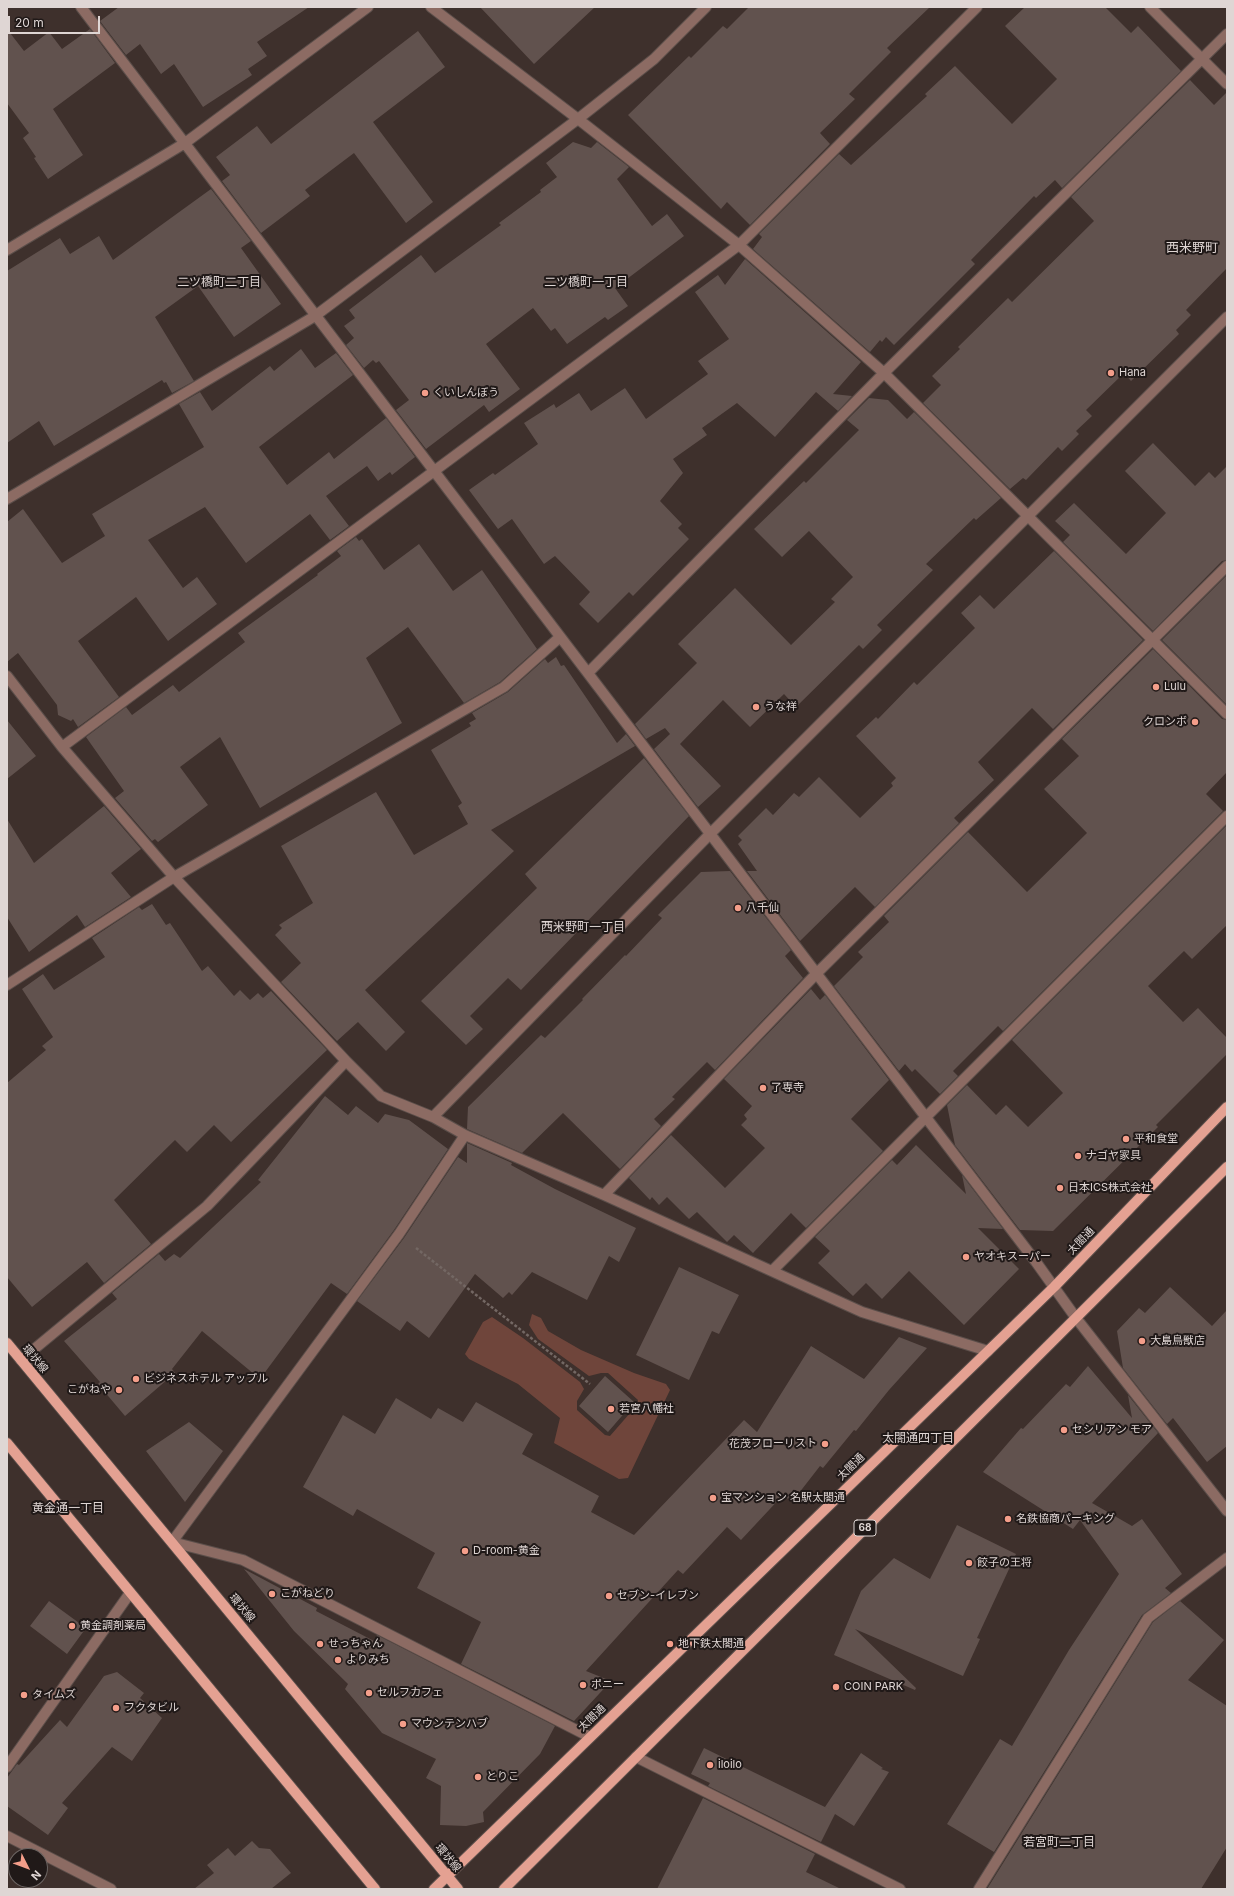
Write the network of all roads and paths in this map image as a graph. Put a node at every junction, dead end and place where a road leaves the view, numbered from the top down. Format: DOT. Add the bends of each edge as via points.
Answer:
graph roads {
  1 [pos="81,7"];
  2 [pos="368,7"];
  3 [pos="431,7"];
  4 [pos="706,7"];
  5 [pos="977,7"];
  6 [pos="1150,7"];
  7 [pos="1227,34"];
  8 [pos="1202,59"];
  9 [pos="1227,84"];
  10 [pos="578,119"];
  11 [pos="185,143"];
  12 [pos="739,245"];
  13 [pos="7,250"];
  14 [pos="316,316"];
  15 [pos="1227,317"];
  16 [pos="884,373"];
  17 [pos="434,471"];
  18 [pos="7,499"];
  19 [pos="1029,516"];
  20 [pos="1227,566"];
  21 [pos="560,637"];
  22 [pos="1152,640"];
  23 [pos="588,674"];
  24 [pos="7,676"];
  25 [pos="1227,714"];
  26 [pos="62,747"];
  27 [pos="1227,816"];
  28 [pos="710,834"];
  29 [pos="174,877"];
  30 [pos="816,974"];
  31 [pos="7,985"];
  32 [pos="346,1061"];
  33 [pos="1227,1107"];
  34 [pos="433,1117"];
  35 [pos="925,1117"];
  36 [pos="465,1135"];
  37 [pos="1227,1167"];
  38 [pos="604,1194"];
  39 [pos="399,1234"];
  40 [pos="773,1270"];
  41 [pos="1054,1287"];
  42 [pos="1076,1318"];
  43 [pos="7,1343"];
  44 [pos="988,1351"];
  45 [pos="21,1360"];
  46 [pos="590,1384"];
  47 [pos="7,1443"];
  48 [pos="1227,1511"];
  49 [pos="172,1542"];
  50 [pos="1227,1558"];
  51 [pos="130,1593"];
  52 [pos="590,1737"];
  53 [pos="636,1757"];
  54 [pos="7,1767"];
  55 [pos="7,1836"];
  56 [pos="447,1876"];
  57 [pos="111,1889"];
  58 [pos="375,1889"];
  59 [pos="434,1889"];
  60 [pos="458,1889"];
  61 [pos="504,1889"];
  62 [pos="900,1889"];
  63 [pos="979,1889"];
  1 -- 11 [label="street"];
  2 -- 11 [label="street"];
  3 -- 10 [label="street"];
  4 -- 10 [label="street" via="654,59"];
  5 -- 12 [label="street"];
  6 -- 8 [label="street"];
  7 -- 8 [label="street"];
  8 -- 9 [label="street"];
  8 -- 16 [label="street"];
  10 -- 12 [label="street"];
  10 -- 14 [label="street"];
  11 -- 13 [label="street"];
  11 -- 14 [label="street"];
  12 -- 16 [label="street"];
  12 -- 17 [label="street"];
  14 -- 17 [label="street"];
  14 -- 18 [label="street"];
  15 -- 19 [label="street"];
  16 -- 19 [label="street"];
  16 -- 23 [label="street"];
  17 -- 21 [label="street"];
  17 -- 26 [label="street"];
  19 -- 22 [label="street"];
  19 -- 28 [label="street"];
  20 -- 22 [label="street"];
  21 -- 23 [label="street"];
  21 -- 29 [label="street" via="504,687"];
  22 -- 25 [label="street"];
  22 -- 30 [label="street"];
  23 -- 28 [label="street"];
  24 -- 26 [label="street"];
  26 -- 29 [label="street"];
  27 -- 35 [label="street"];
  28 -- 30 [label="street"];
  28 -- 34 [label="street"];
  29 -- 31 [label="street"];
  29 -- 32 [label="street"];
  30 -- 35 [label="street"];
  30 -- 38 [label="street"];
  32 -- 34 [label="street" via="381,1096"];
  32 -- 45 [label="street" via="207,1206"];
  33 -- 41 [label="main road, 太閤通"];
  34 -- 36 [label="street"];
  35 -- 40 [label="street"];
  35 -- 41 [label="street"];
  36 -- 38 [label="street"];
  36 -- 39 [label="street"];
  37 -- 42 [label="main road, 68"];
  38 -- 40 [label="street"];
  39 -- 46 [label="path"];
  39 -- 49 [label="street"];
  40 -- 44 [label="street" via="862,1312"];
  41 -- 42 [label="street"];
  41 -- 44 [label="main road, 太閤通"];
  42 -- 48 [label="street"];
  42 -- 53 [label="main road, 68"];
  43 -- 45 [label="main road, 環状線"];
  44 -- 52 [label="main road, 太閤通"];
  45 -- 49 [label="main road, 環状線"];
  47 -- 51 [label="main road"];
  49 -- 52 [label="street" via="243,1560"];
  49 -- 56 [label="main road, 環状線"];
  50 -- 63 [label="street" via="1148,1618"];
  51 -- 54 [label="street"];
  51 -- 58 [label="main road"];
  52 -- 56 [label="main road, 太閤通"];
  53 -- 61 [label="main road, 68"];
  53 -- 62 [label="street"];
  55 -- 57 [label="street"];
  56 -- 59 [label="main road, 太閤通"];
  56 -- 60 [label="main road, 環状線"];
}
